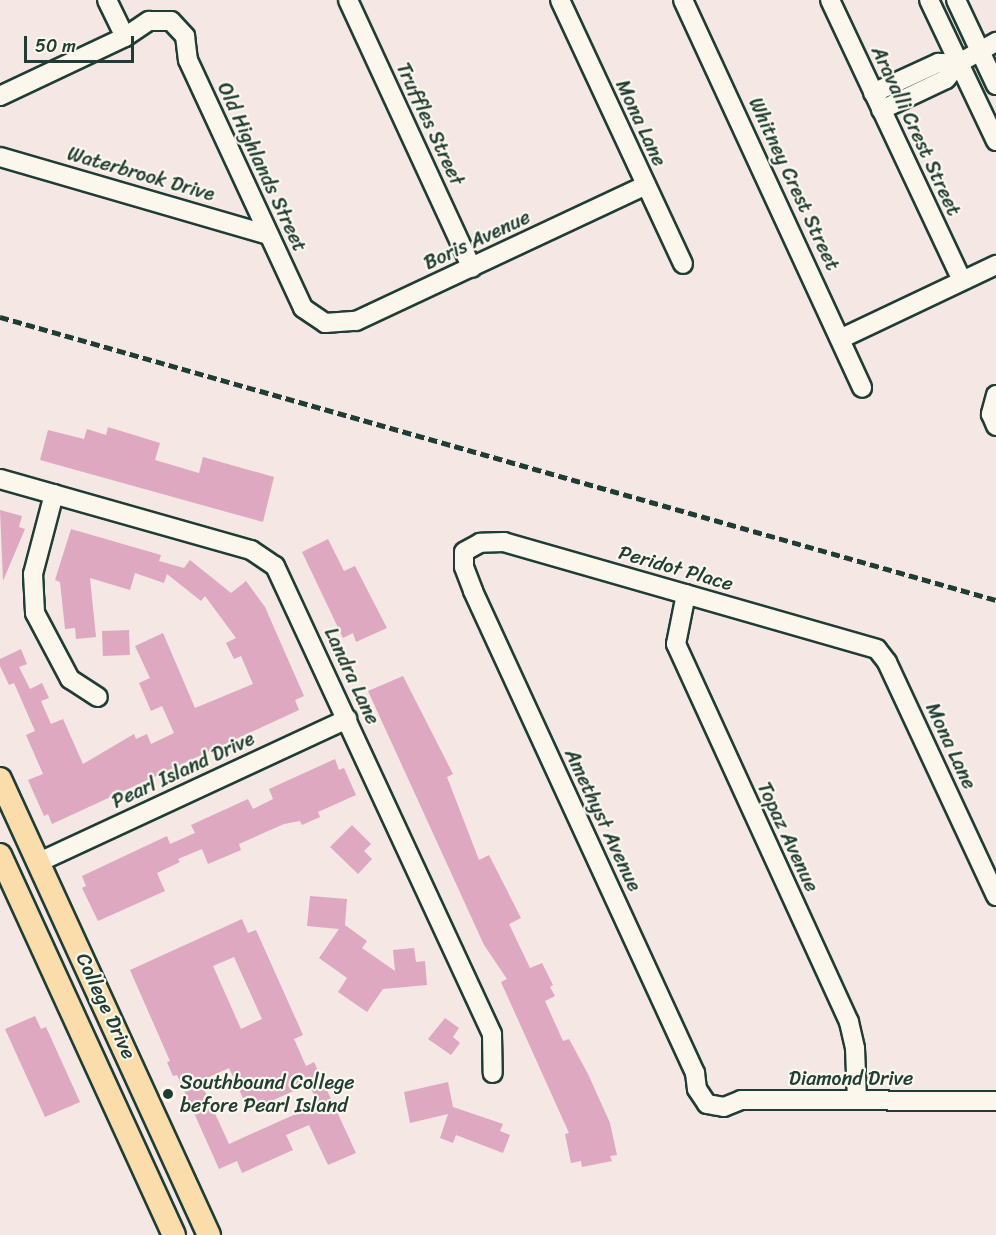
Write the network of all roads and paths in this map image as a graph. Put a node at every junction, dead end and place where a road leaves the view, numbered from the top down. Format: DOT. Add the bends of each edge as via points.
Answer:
graph roads {
  1 [pos="107,0"];
  2 [pos="348,0"];
  3 [pos="560,0"];
  4 [pos="683,0"];
  5 [pos="830,0"];
  6 [pos="929,0"];
  7 [pos="956,0"];
  8 [pos="125,38"];
  9 [pos="996,42"];
  10 [pos="979,50"];
  11 [pos="960,63"];
  12 [pos="996,85"];
  13 [pos="873,93"];
  14 [pos="0,96"];
  15 [pos="881,110"];
  16 [pos="996,141"];
  17 [pos="0,157"];
  18 [pos="645,185"];
  19 [pos="269,235"];
  20 [pos="683,264"];
  21 [pos="996,265"];
  22 [pos="472,268"];
  23 [pos="962,281"];
  24 [pos="325,323"];
  25 [pos="840,339"];
  26 [pos="862,388"];
  27 [pos="996,395"];
  28 [pos="994,420"];
  29 [pos="0,479"];
  30 [pos="54,494"];
  31 [pos="464,552"];
  32 [pos="686,594"];
  33 [pos="877,649"];
  34 [pos="98,697"];
  35 [pos="347,719"];
  36 [pos="0,779"];
  37 [pos="0,855"];
  38 [pos="39,862"];
  39 [pos="996,896"];
  40 [pos="85,960"];
  41 [pos="58,979"];
  42 [pos="493,1073"];
  43 [pos="857,1100"];
  44 [pos="996,1101"];
  45 [pos="707,1104"];
  46 [pos="162,1205"];
  47 [pos="174,1235"];
  48 [pos="189,1235"];
  49 [pos="209,1235"];
  1 -- 8 [label="street"];
  2 -- 22 [label="street, Truffles Street"];
  3 -- 18 [label="street, Mona Lane"];
  4 -- 25 [label="street, Whitney Crest Street"];
  5 -- 13 [label="street, Aravalli Crest Street"];
  6 -- 11 [label="street"];
  7 -- 10 [label="street"];
  8 -- 14 [label="street"];
  8 -- 19 [label="street, Old Highlands Street" via="149,21 171,21 185,36 188,60"];
  9 -- 10 [label="street"];
  10 -- 11 [label="street"];
  10 -- 12 [label="street"];
  11 -- 13 [label="street" via="939,63"];
  11 -- 15 [label="street" via="946,79"];
  11 -- 16 [label="street"];
  13 -- 15 [label="street, Aravalli Crest Street"];
  15 -- 23 [label="street, Aravalli Crest Street"];
  17 -- 19 [label="street, Waterbrook Drive"];
  18 -- 20 [label="street, Mona Lane"];
  18 -- 22 [label="street, Boris Avenue"];
  19 -- 24 [label="street, Old Highlands Street" via="303,308"];
  21 -- 23 [label="street"];
  22 -- 24 [label="street, Boris Avenue" via="356,321"];
  23 -- 25 [label="street"];
  25 -- 26 [label="street, Whitney Crest Street"];
  27 -- 28 [label="street"];
  29 -- 30 [label="street, Landra Lane"];
  30 -- 34 [label="street" via="33,574 35,613 70,679"];
  30 -- 35 [label="street, Landra Lane" via="266,556 284,583"];
  31 -- 32 [label="street, Peridot Place" via="480,543 504,542"];
  31 -- 45 [label="street, Amethyst Avenue" via="464,567 473,591"];
  32 -- 33 [label="street, Peridot Place"];
  32 -- 43 [label="street, Topaz Avenue" via="676,644 849,1022 855,1048"];
  33 -- 39 [label="street, Mona Lane" via="887,662"];
  35 -- 38 [label="street, Pearl Island Drive"];
  35 -- 42 [label="street, Landra Lane" via="492,1034"];
  36 -- 38 [label="main road, College Drive"];
  37 -- 41 [label="main road, College Drive"];
  38 -- 40 [label="main road, College Drive"];
  40 -- 41 [label="main road"];
  40 -- 49 [label="main road, College Drive"];
  41 -- 46 [label="main road, College Drive"];
  43 -- 44 [label="street, Diamond Drive"];
  43 -- 45 [label="street, Diamond Drive" via="741,1100 724,1107"];
  46 -- 47 [label="main road, College Drive"];
  46 -- 48 [label="main road" via="182,1215"];
}
